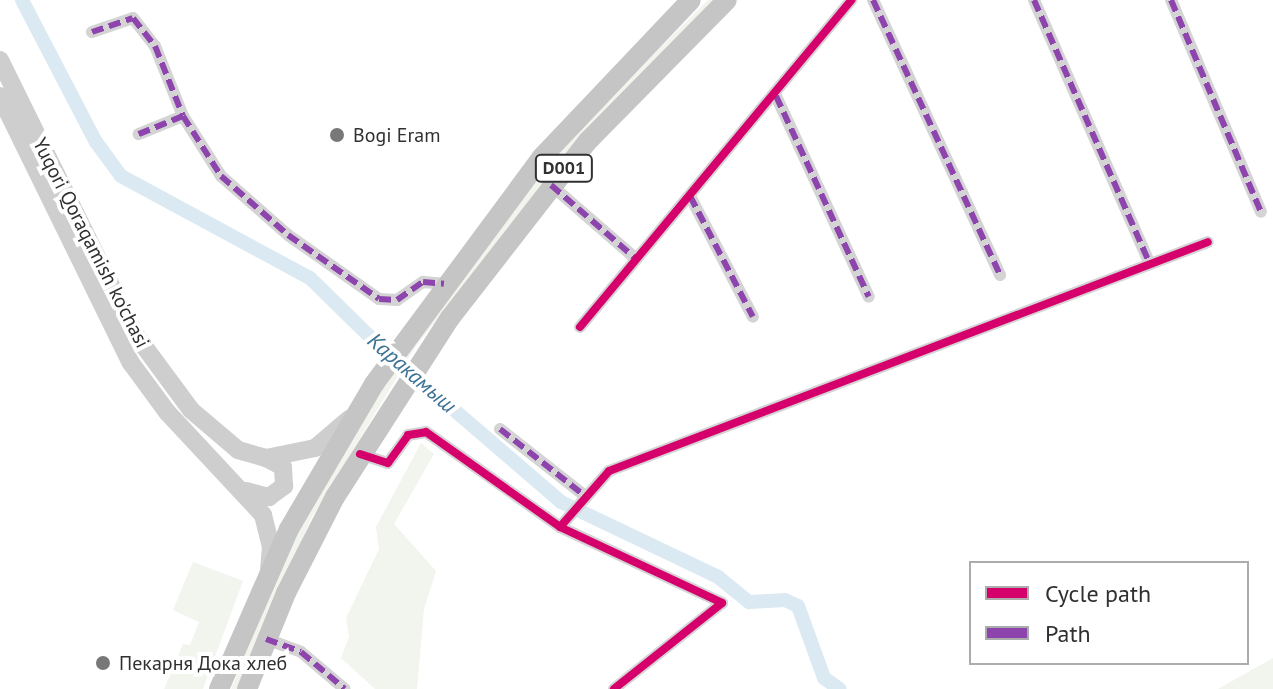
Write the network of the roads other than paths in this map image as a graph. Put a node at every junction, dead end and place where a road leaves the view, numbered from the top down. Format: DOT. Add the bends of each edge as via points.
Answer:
graph roads {
  1 [pos="691,0"];
  2 [pos="727,0"];
  3 [pos="851,0"];
  4 [pos="873,0"];
  5 [pos="1034,0"];
  6 [pos="1171,0"];
  7 [pos="92,32"];
  8 [pos="0,60"];
  9 [pos="0,96"];
  10 [pos="776,96"];
  11 [pos="183,116"];
  12 [pos="139,134"];
  13 [pos="551,185"];
  14 [pos="690,196"];
  15 [pos="1261,212"];
  16 [pos="1208,242"];
  17 [pos="636,259"];
  18 [pos="1149,262"];
  19 [pos="1000,275"];
  20 [pos="444,284"];
  21 [pos="869,297"];
  22 [pos="753,317"];
  23 [pos="580,327"];
  24 [pos="358,408"];
  25 [pos="500,429"];
  26 [pos="360,454"];
  27 [pos="266,458"];
  28 [pos="246,491"];
  29 [pos="585,496"];
  30 [pos="560,527"];
  31 [pos="269,570"];
  32 [pos="266,639"];
  33 [pos="219,689"];
  34 [pos="247,689"];
  35 [pos="345,689"];
  36 [pos="614,689"];
  1 -- 20 [label="highway, D001" via="561,135"];
  2 -- 13 [label="highway, D001" via="647,77"];
  3 -- 10 [label="street"];
  4 -- 19 [label="street"];
  5 -- 18 [label="street"];
  6 -- 15 [label="street"];
  7 -- 11 [label="street" via="133,18 139,21"];
  8 -- 27 [label="main road, Yuqori Qoraqamish ko'chasi" via="152,361 209,428 238,450"];
  9 -- 28 [label="main road, Yuqori Qoraqamish ko'chasi" via="131,363 189,436"];
  10 -- 14 [label="street"];
  10 -- 21 [label="street"];
  11 -- 12 [label="street"];
  11 -- 20 [label="street" via="221,176 288,235 379,299 397,300 423,282"];
  13 -- 17 [label="street"];
  13 -- 26 [label="highway, D001"];
  14 -- 17 [label="street"];
  14 -- 22 [label="street"];
  16 -- 18 [label="street"];
  17 -- 23 [label="street"];
  18 -- 29 [label="street" via="609,471"];
  20 -- 24 [label="highway, D001"];
  24 -- 27 [label="main road" via="315,448"];
  24 -- 31 [label="highway, D001"];
  25 -- 29 [label="street"];
  26 -- 30 [label="street" via="388,463 408,435 426,432"];
  26 -- 32 [label="highway, D001" via="309,545"];
  27 -- 28 [label="main road" via="283,467 284,486 266,498"];
  28 -- 31 [label="main road, Yuqori Qoraqamish ko'chasi" via="267,523"];
  29 -- 30 [label="street"];
  30 -- 36 [label="street" via="722,603"];
  31 -- 33 [label="highway, D001"];
  32 -- 34 [label="highway, D001"];
  32 -- 35 [label="street" via="301,652"];
}
